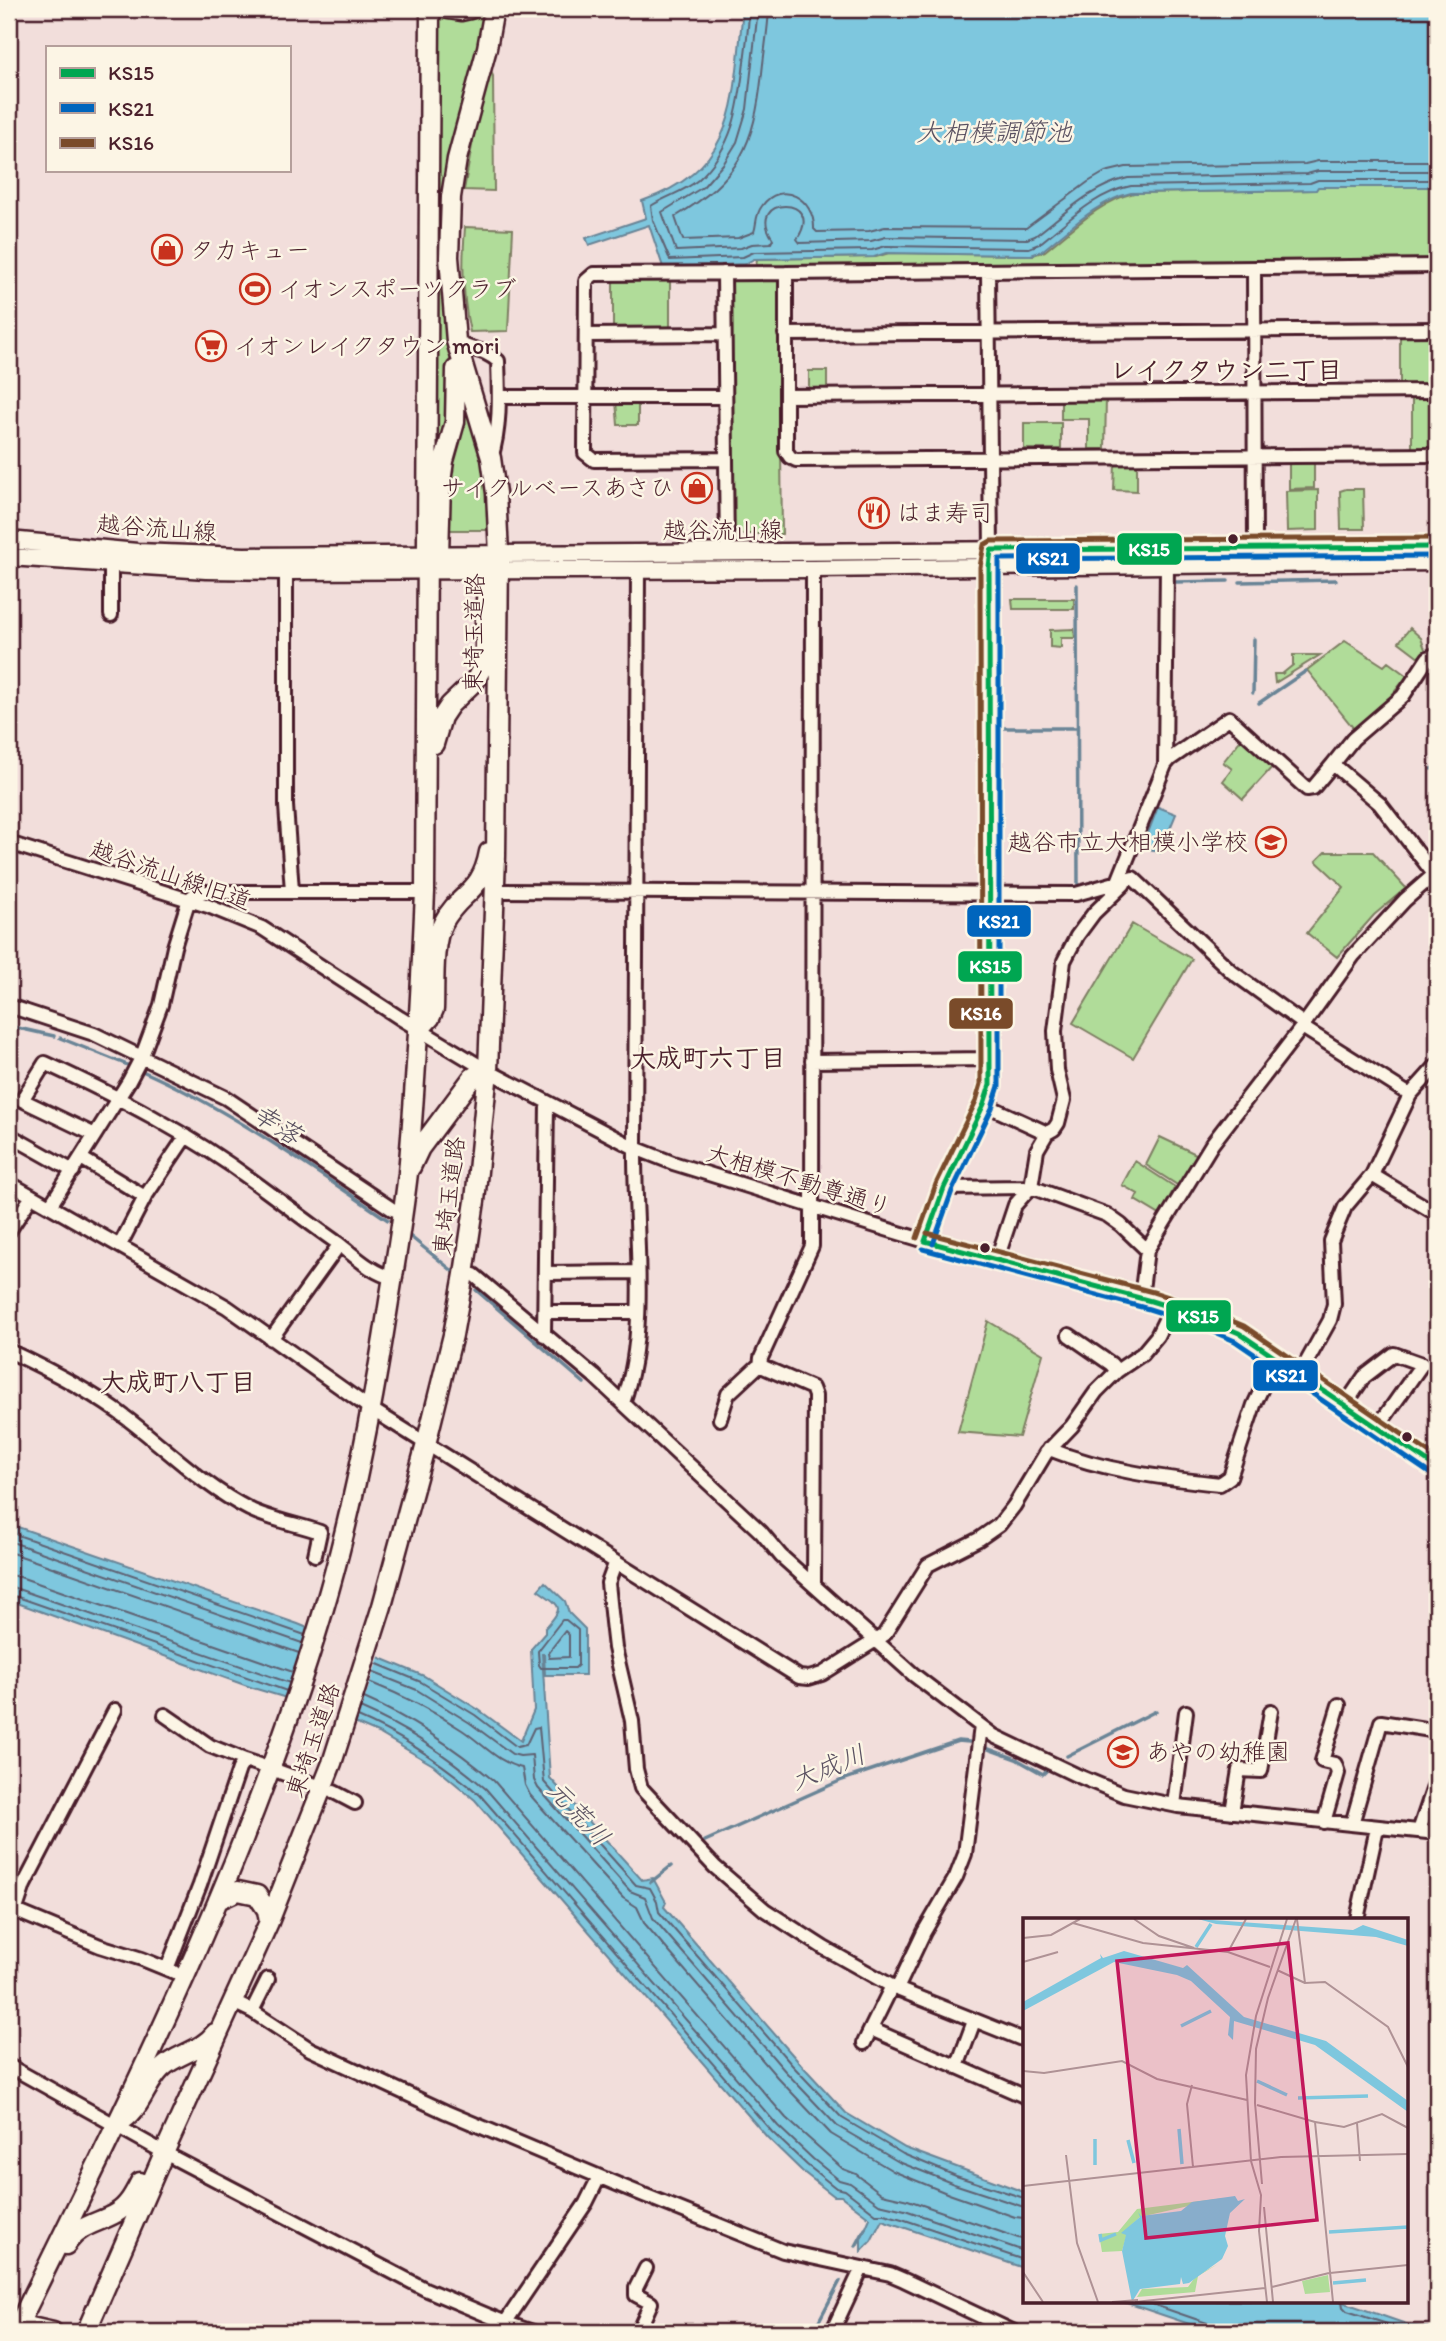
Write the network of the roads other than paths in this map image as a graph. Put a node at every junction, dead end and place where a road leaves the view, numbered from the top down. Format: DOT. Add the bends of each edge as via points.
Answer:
graph roads {
  1 [pos="430,9"];
  2 [pos="448,9"];
  3 [pos="470,9"];
  4 [pos="494,9"];
  5 [pos="1437,266"];
  6 [pos="1254,270"];
  7 [pos="786,272"];
  8 [pos="988,272"];
  9 [pos="724,273"];
  10 [pos="1437,329"];
  11 [pos="1254,331"];
  12 [pos="989,333"];
  13 [pos="724,334"];
  14 [pos="785,334"];
  15 [pos="586,335"];
  16 [pos="456,341"];
  17 [pos="1437,391"];
  18 [pos="1255,392"];
  19 [pos="990,394"];
  20 [pos="585,396"];
  21 [pos="786,396"];
  22 [pos="500,397"];
  23 [pos="725,397"];
  24 [pos="1437,455"];
  25 [pos="1255,456"];
  26 [pos="491,458"];
  27 [pos="990,458"];
  28 [pos="725,460"];
  29 [pos="9,540"];
  30 [pos="1437,547"];
  31 [pos="1255,549"];
  32 [pos="991,550"];
  33 [pos="727,553"];
  34 [pos="9,557"];
  35 [pos="431,561"];
  36 [pos="1437,562"];
  37 [pos="111,564"];
  38 [pos="496,564"];
  39 [pos="1167,566"];
  40 [pos="989,567"];
  41 [pos="813,569"];
  42 [pos="638,570"];
  43 [pos="286,571"];
  44 [pos="111,615"];
  45 [pos="1437,654"];
  46 [pos="1334,764"];
  47 [pos="1165,765"];
  48 [pos="427,779"];
  49 [pos="496,811"];
  50 [pos="9,843"];
  51 [pos="1437,874"];
  52 [pos="1123,881"];
  53 [pos="292,891"];
  54 [pos="495,891"];
  55 [pos="425,892"];
  56 [pos="638,892"];
  57 [pos="813,893"];
  58 [pos="990,893"];
  59 [pos="189,899"];
  60 [pos="9,1006"];
  61 [pos="1303,1026"];
  62 [pos="419,1030"];
  63 [pos="142,1056"];
  64 [pos="989,1059"];
  65 [pos="812,1060"];
  66 [pos="1436,1067"];
  67 [pos="488,1071"];
  68 [pos="1410,1095"];
  69 [pos="119,1097"];
  70 [pos="547,1103"];
  71 [pos="984,1104"];
  72 [pos="1046,1133"];
  73 [pos="9,1135"];
  74 [pos="95,1135"];
  75 [pos="186,1136"];
  76 [pos="635,1148"];
  77 [pos="80,1158"];
  78 [pos="73,1171"];
  79 [pos="1372,1175"];
  80 [pos="407,1176"];
  81 [pos="9,1183"];
  82 [pos="1031,1187"];
  83 [pos="944,1188"];
  84 [pos="32,1195"];
  85 [pos="145,1197"];
  86 [pos="50,1206"];
  87 [pos="811,1206"];
  88 [pos="402,1212"];
  89 [pos="1437,1214"];
  90 [pos="9,1231"];
  91 [pos="925,1241"];
  92 [pos="120,1245"];
  93 [pos="339,1245"];
  94 [pos="1147,1250"];
  95 [pos="996,1262"];
  96 [pos="637,1272"];
  97 [pos="545,1273"];
  98 [pos="464,1274"];
  99 [pos="393,1278"];
  100 [pos="1141,1298"];
  101 [pos="1172,1306"];
  102 [pos="545,1312"];
  103 [pos="638,1312"];
  104 [pos="544,1335"];
  105 [pos="1069,1335"];
  106 [pos="271,1339"];
  107 [pos="9,1351"];
  108 [pos="1276,1358"];
  109 [pos="760,1367"];
  110 [pos="1117,1371"];
  111 [pos="1300,1374"];
  112 [pos="623,1404"];
  113 [pos="1345,1405"];
  114 [pos="371,1409"];
  115 [pos="720,1419"];
  116 [pos="1377,1428"];
  117 [pos="426,1444"];
  118 [pos="1049,1449"];
  119 [pos="1437,1468"];
  120 [pos="315,1555"];
  121 [pos="615,1564"];
  122 [pos="814,1584"];
  123 [pos="875,1642"];
  124 [pos="1339,1705"];
  125 [pos="115,1710"];
  126 [pos="1271,1711"];
  127 [pos="1186,1712"];
  128 [pos="165,1715"];
  129 [pos="981,1726"];
  130 [pos="1437,1731"];
  131 [pos="244,1760"];
  132 [pos="260,1765"];
  133 [pos="277,1771"];
  134 [pos="1437,1779"];
  135 [pos="318,1786"];
  136 [pos="334,1792"];
  137 [pos="355,1803"];
  138 [pos="1174,1805"];
  139 [pos="1232,1812"];
  140 [pos="1324,1822"];
  141 [pos="1352,1825"];
  142 [pos="1377,1828"];
  143 [pos="1419,1831"];
  144 [pos="1437,1833"];
  145 [pos="218,1900"];
  146 [pos="12,1908"];
  147 [pos="1357,1918"];
  148 [pos="269,1922"];
  149 [pos="167,1969"];
  150 [pos="184,1977"];
  151 [pos="268,1979"];
  152 [pos="894,1987"];
  153 [pos="230,2010"];
  154 [pos="252,2011"];
  155 [pos="974,2021"];
  156 [pos="871,2029"];
  157 [pos="1023,2040"];
  158 [pos="864,2043"];
  159 [pos="9,2066"];
  160 [pos="957,2067"];
  161 [pos="1023,2096"];
  162 [pos="115,2124"];
  163 [pos="164,2152"];
  164 [pos="599,2177"];
  165 [pos="646,2268"];
  166 [pos="861,2270"];
  167 [pos="38,2284"];
  168 [pos="502,2328"];
  169 [pos="15,2332"];
  170 [pos="22,2332"];
  171 [pos="53,2332"];
  172 [pos="86,2332"];
  173 [pos="533,2332"];
  174 [pos="638,2332"];
  175 [pos="832,2332"];
  176 [pos="1014,2332"];
  1 -- 35 [label="highway, 東埼玉道路"];
  2 -- 3 [label="highway"];
  4 -- 16 [label="highway, 東埼玉道路" via="451,197 449,257"];
  5 -- 6 [label="street"];
  6 -- 8 [label="street"];
  6 -- 11 [label="street"];
  7 -- 8 [label="street"];
  7 -- 9 [label="street"];
  7 -- 14 [label="street"];
  8 -- 12 [label="street"];
  9 -- 13 [label="street"];
  9 -- 15 [label="street" via="594,274 586,281"];
  10 -- 11 [label="street"];
  11 -- 12 [label="street"];
  11 -- 18 [label="street"];
  12 -- 14 [label="street"];
  12 -- 19 [label="street"];
  13 -- 15 [label="street"];
  13 -- 23 [label="street"];
  14 -- 21 [label="street"];
  15 -- 20 [label="street"];
  16 -- 22 [label="street" via="466,348 485,350 498,360"];
  16 -- 26 [label="highway, 東埼玉道路"];
  16 -- 35 [label="highway" via="457,409"];
  17 -- 18 [label="street"];
  18 -- 19 [label="street"];
  18 -- 25 [label="street"];
  19 -- 21 [label="street"];
  19 -- 27 [label="street"];
  20 -- 22 [label="street"];
  20 -- 23 [label="street"];
  20 -- 28 [label="street" via="585,453 594,460"];
  21 -- 27 [label="street" via="786,451 796,460"];
  22 -- 26 [label="street"];
  23 -- 28 [label="street"];
  24 -- 25 [label="street"];
  25 -- 27 [label="street"];
  25 -- 31 [label="street"];
  26 -- 38 [label="highway, 東埼玉道路"];
  27 -- 32 [label="street"];
  28 -- 33 [label="street"];
  29 -- 35 [label="main road, 越谷流山線" via="137,552"];
  30 -- 31 [label="main road, 越谷流山線"];
  31 -- 32 [label="main road, 越谷流山線"];
  32 -- 33 [label="main road, 越谷流山線"];
  32 -- 40 [label="street"];
  33 -- 38 [label="main road, 越谷流山線"];
  34 -- 37 [label="main road, 越谷流山線"];
  35 -- 38 [label="main road, 越谷流山線"];
  35 -- 43 [label="main road, 越谷流山線"];
  35 -- 48 [label="highway, 東埼玉道路"];
  36 -- 39 [label="main road, 越谷流山線"];
  37 -- 43 [label="main road, 越谷流山線"];
  37 -- 44 [label="street"];
  38 -- 42 [label="main road, 越谷流山線"];
  38 -- 48 [label="highway" via="482,668 442,717"];
  38 -- 49 [label="highway, 東埼玉道路"];
  39 -- 40 [label="main road, 越谷流山線"];
  39 -- 47 [label="street"];
  40 -- 41 [label="main road, 越谷流山線"];
  40 -- 58 [label="street"];
  41 -- 42 [label="main road, 越谷流山線"];
  41 -- 57 [label="street"];
  42 -- 56 [label="street"];
  43 -- 53 [label="street" via="286,806"];
  45 -- 46 [label="street" via="1428,658 1403,696 1353,739"];
  46 -- 47 [label="street" via="1307,789 1229,718"];
  46 -- 51 [label="street" via="1380,804"];
  47 -- 52 [label="street"];
  48 -- 55 [label="highway, 東埼玉道路"];
  49 -- 54 [label="highway, 東埼玉道路"];
  49 -- 62 [label="highway" via="481,880 452,908 442,925 434,1009"];
  50 -- 59 [label="street, 越谷流山線旧道"];
  51 -- 61 [label="street" via="1405,900 1353,956"];
  52 -- 58 [label="street" via="1076,894"];
  52 -- 61 [label="street" via="1133,878 1147,889 1232,972"];
  52 -- 72 [label="street" via="1077,936 1063,961 1055,1031 1064,1100 1058,1123"];
  53 -- 55 [label="street"];
  53 -- 59 [label="street" via="198,892"];
  54 -- 56 [label="street"];
  54 -- 67 [label="highway, 東埼玉道路"];
  55 -- 62 [label="highway, 東埼玉道路"];
  56 -- 57 [label="street"];
  56 -- 76 [label="street"];
  57 -- 58 [label="street"];
  57 -- 65 [label="street"];
  58 -- 64 [label="street"];
  59 -- 62 [label="street, 越谷流山線旧道" via="262,928"];
  59 -- 63 [label="street" via="161,1005"];
  60 -- 63 [label="street" via="94,1034"];
  61 -- 68 [label="street"];
  61 -- 94 [label="street" via="1212,1144"];
  62 -- 67 [label="street, 大相模不動尊通り"];
  62 -- 80 [label="highway, 東埼玉道路"];
  63 -- 69 [label="street"];
  63 -- 88 [label="street" via="226,1098"];
  64 -- 65 [label="street"];
  64 -- 71 [label="street"];
  65 -- 87 [label="street"];
  66 -- 68 [label="street"];
  67 -- 70 [label="street, 大相模不動尊通り"];
  67 -- 80 [label="highway" via="473,1077 420,1148"];
  67 -- 98 [label="highway, 東埼玉道路"];
  68 -- 79 [label="street"];
  69 -- 74 [label="street"];
  69 -- 74 [label="street" via="46,1063 22,1100"];
  69 -- 75 [label="street"];
  70 -- 76 [label="street, 大相模不動尊通り"];
  70 -- 97 [label="street"];
  71 -- 72 [label="street"];
  71 -- 83 [label="street"];
  72 -- 82 [label="street" via="1037,1150"];
  73 -- 78 [label="street"];
  74 -- 77 [label="street"];
  75 -- 85 [label="street"];
  75 -- 93 [label="street"];
  76 -- 87 [label="street, 大相模不動尊通り"];
  76 -- 96 [label="street"];
  77 -- 78 [label="street"];
  77 -- 85 [label="street"];
  78 -- 86 [label="street"];
  79 -- 89 [label="street"];
  79 -- 111 [label="street" via="1345,1207 1331,1241 1331,1320"];
  80 -- 88 [label="highway, 東埼玉道路"];
  81 -- 84 [label="street"];
  82 -- 83 [label="street"];
  82 -- 94 [label="street" via="1107,1215"];
  82 -- 95 [label="street" via="1015,1205"];
  83 -- 91 [label="street"];
  84 -- 86 [label="street"];
  84 -- 90 [label="street"];
  85 -- 92 [label="street"];
  86 -- 92 [label="street"];
  87 -- 91 [label="street, 大相模不動尊通り"];
  87 -- 109 [label="street" via="812,1246"];
  88 -- 99 [label="highway, 東埼玉道路"];
  91 -- 95 [label="street, 大相模不動尊通り"];
  92 -- 106 [label="street" via="227,1307"];
  93 -- 99 [label="street" via="377,1273"];
  93 -- 106 [label="street"];
  94 -- 100 [label="street"];
  95 -- 100 [label="street, 大相模不動尊通り"];
  96 -- 97 [label="street"];
  96 -- 103 [label="street"];
  97 -- 102 [label="street"];
  98 -- 104 [label="street" via="474,1275"];
  98 -- 117 [label="highway, 東埼玉道路"];
  99 -- 114 [label="highway, 東埼玉道路"];
  100 -- 101 [label="street, 大相模不動尊通り"];
  101 -- 108 [label="street, 大相模不動尊通り" via="1239,1333"];
  101 -- 110 [label="street" via="1142,1354"];
  102 -- 103 [label="street"];
  102 -- 104 [label="street"];
  103 -- 112 [label="street" via="635,1354"];
  104 -- 112 [label="street"];
  105 -- 110 [label="street"];
  106 -- 114 [label="street"];
  107 -- 120 [label="street" via="127,1418 246,1508 320,1532"];
  108 -- 111 [label="street, 大相模不動尊通り"];
  108 -- 118 [label="street" via="1254,1405 1230,1477 1220,1484 1126,1472"];
  109 -- 115 [label="street" via="728,1394"];
  109 -- 122 [label="street" via="812,1388 816,1396"];
  110 -- 118 [label="street"];
  111 -- 113 [label="street, 大相模不動尊通り"];
  112 -- 122 [label="street"];
  113 -- 116 [label="street, 大相模不動尊通り"];
  113 -- 116 [label="street" via="1364,1377 1394,1353 1422,1364"];
  114 -- 117 [label="street"];
  114 -- 145 [label="highway, 東埼玉道路" via="329,1590 279,1745"];
  116 -- 119 [label="street, 大相模不動尊通り"];
  117 -- 121 [label="street"];
  117 -- 148 [label="highway, 東埼玉道路" via="382,1606 332,1763"];
  118 -- 123 [label="street" via="1004,1520 979,1539 928,1565"];
  121 -- 123 [label="street" via="799,1677 822,1674"];
  121 -- 152 [label="street" via="608,1583 615,1648 641,1788 715,1867 765,1910"];
  122 -- 123 [label="street"];
  123 -- 129 [label="street"];
  124 -- 140 [label="street" via="1322,1760 1335,1764 1338,1773"];
  125 -- 146 [label="street"];
  126 -- 139 [label="street" via="1261,1771 1239,1770"];
  127 -- 138 [label="street"];
  128 -- 131 [label="street" via="210,1746"];
  129 -- 138 [label="street" via="1124,1795"];
  129 -- 152 [label="street" via="965,1854"];
  130 -- 141 [label="street" via="1381,1723"];
  131 -- 132 [label="street"];
  131 -- 149 [label="street"];
  133 -- 135 [label="street"];
  134 -- 143 [label="street"];
  136 -- 137 [label="street"];
  138 -- 139 [label="street"];
  139 -- 140 [label="street"];
  140 -- 141 [label="street"];
  141 -- 142 [label="street"];
  142 -- 143 [label="street"];
  142 -- 147 [label="street"];
  143 -- 144 [label="street"];
  145 -- 148 [label="highway" via="239,1891 257,1895"];
  145 -- 150 [label="highway, 東埼玉道路"];
  146 -- 149 [label="street"];
  148 -- 153 [label="highway, 東埼玉道路"];
  149 -- 150 [label="street"];
  150 -- 162 [label="highway, 東埼玉道路"];
  151 -- 154 [label="street"];
  152 -- 155 [label="street"];
  152 -- 156 [label="street"];
  153 -- 154 [label="street"];
  153 -- 162 [label="highway" via="203,2046 163,2066 134,2112"];
  153 -- 163 [label="highway, 東埼玉道路"];
  154 -- 164 [label="street" via="310,2049"];
  155 -- 157 [label="street"];
  155 -- 160 [label="street"];
  156 -- 158 [label="street"];
  156 -- 160 [label="street"];
  159 -- 162 [label="street"];
  160 -- 161 [label="street"];
  162 -- 163 [label="street"];
  162 -- 167 [label="highway, 東埼玉道路"];
  163 -- 167 [label="highway" via="146,2170 125,2206 77,2230"];
  163 -- 168 [label="street"];
  163 -- 172 [label="highway, 東埼玉道路"];
  164 -- 166 [label="street" via="782,2251"];
  164 -- 168 [label="street"];
  165 -- 174 [label="street" via="636,2295 651,2303"];
  166 -- 175 [label="street"];
  166 -- 176 [label="street" via="890,2274"];
  167 -- 169 [label="highway, 東埼玉道路"];
  168 -- 173 [label="street"];
  170 -- 171 [label="highway" via="32,2328"];
}
